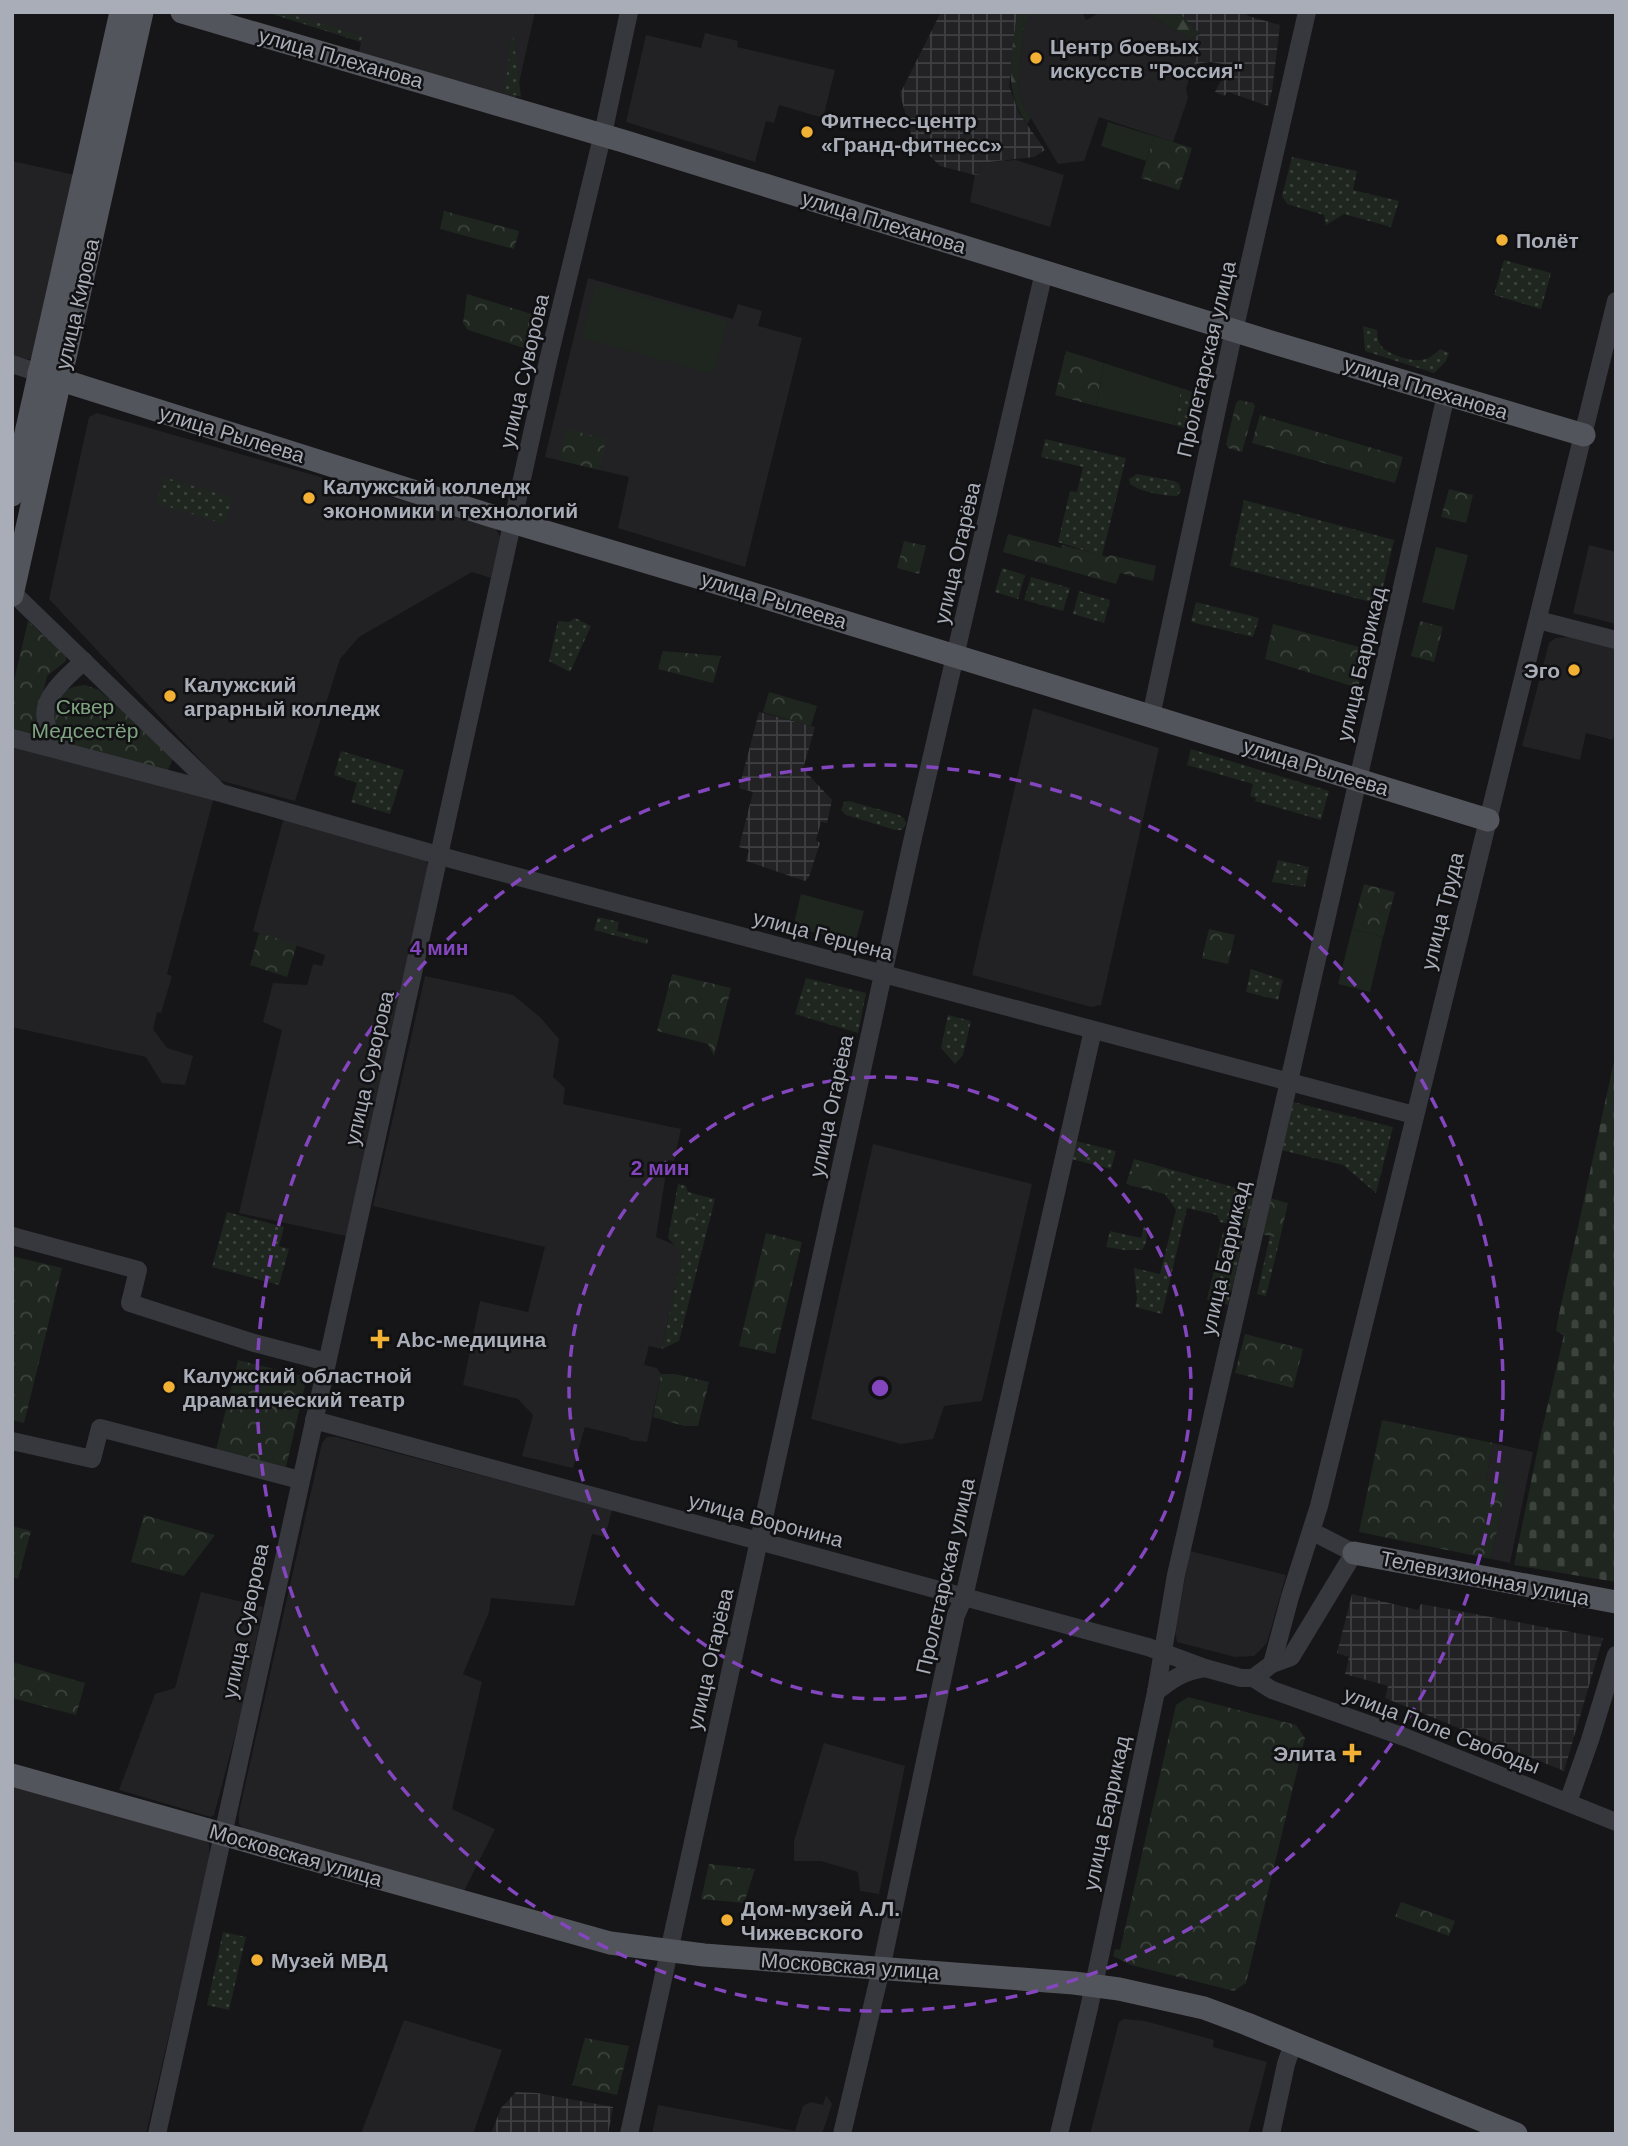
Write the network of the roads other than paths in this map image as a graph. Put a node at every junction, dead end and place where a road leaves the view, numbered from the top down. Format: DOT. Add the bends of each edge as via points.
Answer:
graph roads {
  1 [pos="121,12"];
  2 [pos="142,12"];
  3 [pos="182,12"];
  4 [pos="629,12"];
  5 [pos="1307,12"];
  6 [pos="603,135"];
  7 [pos="1044,272"];
  8 [pos="1616,301"];
  9 [pos="1235,331"];
  10 [pos="12,364"];
  11 [pos="50,376"];
  12 [pos="1446,395"];
  13 [pos="1584,435"];
  14 [pos="12,495"];
  15 [pos="513,522"];
  16 [pos="13,594"];
  17 [pos="1538,620"];
  18 [pos="1616,640"];
  19 [pos="956,656"];
  20 [pos="84,661"];
  21 [pos="1151,716"];
  22 [pos="12,738"];
  23 [pos="64,752"];
  24 [pos="1358,780"];
  25 [pos="221,793"];
  26 [pos="1488,820"];
  27 [pos="440,856"];
  28 [pos="883,974"];
  29 [pos="1093,1030"];
  30 [pos="1289,1082"];
  31 [pos="1414,1115"];
  32 [pos="12,1236"];
  33 [pos="327,1362"];
  34 [pos="314,1420"];
  35 [pos="12,1441"];
  36 [pos="300,1480"];
  37 [pos="1313,1532"];
  38 [pos="760,1541"];
  39 [pos="1354,1553"];
  40 [pos="964,1597"];
  41 [pos="1616,1602"];
  42 [pos="1163,1651"];
  43 [pos="1616,1655"];
  44 [pos="1205,1668"];
  45 [pos="1262,1671"];
  46 [pos="1156,1692"];
  47 [pos="12,1775"];
  48 [pos="1568,1802"];
  49 [pos="1616,1822"];
  50 [pos="221,1835"];
  51 [pos="668,1951"];
  52 [pos="881,1969"];
  53 [pos="1094,1985"];
  54 [pos="1294,2041"];
  55 [pos="157,2134"];
  56 [pos="629,2134"];
  57 [pos="842,2134"];
  58 [pos="1059,2134"];
  59 [pos="1270,2134"];
  60 [pos="1516,2134"];
  1 -- 11 [label="main road, улица Кирова"];
  2 -- 11 [label="main road, улица Кирова"];
  3 -- 6 [label="main road, улица Плеханова"];
  4 -- 6 [label="street, улица Суворова"];
  5 -- 9 [label="street, Пролетарская улица"];
  6 -- 7 [label="main road, улица Плеханова"];
  6 -- 15 [label="street, улица Суворова"];
  7 -- 9 [label="main road, улица Плеханова"];
  7 -- 19 [label="street, улица Огарёва"];
  8 -- 13 [label="street, улица Труда"];
  9 -- 12 [label="main road, улица Плеханова"];
  9 -- 21 [label="street, Пролетарская улица"];
  10 -- 11 [label="street, улица Рылеева"];
  11 -- 14 [label="main road, улица Кирова"];
  11 -- 15 [label="main road, улица Рылеева"];
  11 -- 16 [label="main road, улица Кирова"];
  12 -- 13 [label="main road, улица Плеханова"];
  12 -- 24 [label="street, улица Баррикад"];
  13 -- 17 [label="street, улица Труда"];
  15 -- 19 [label="main road, улица Рылеева"];
  15 -- 27 [label="street, улица Суворова"];
  16 -- 20 [label="street, улица Герцена"];
  17 -- 18 [label="street"];
  17 -- 26 [label="street, улица Труда"];
  19 -- 21 [label="main road, улица Рылеева"];
  19 -- 28 [label="street, улица Огарёва"];
  20 -- 23 [label="street" via="47,699 44,719 50,737"];
  20 -- 25 [label="street, улица Герцена"];
  21 -- 24 [label="main road, улица Рылеева"];
  22 -- 23 [label="street, улица Герцена"];
  23 -- 25 [label="street, улица Герцена"];
  24 -- 26 [label="main road, улица Рылеева"];
  24 -- 30 [label="street, улица Баррикад"];
  25 -- 27 [label="street, улица Герцена"];
  26 -- 31 [label="street, улица Труда"];
  27 -- 28 [label="street, улица Герцена"];
  27 -- 33 [label="street, улица Суворова"];
  28 -- 29 [label="street, улица Герцена"];
  28 -- 38 [label="street, улица Огарёва"];
  29 -- 30 [label="street, улица Герцена"];
  29 -- 40 [label="street, Пролетарская улица"];
  30 -- 31 [label="street, улица Герцена"];
  30 -- 42 [label="street, улица Баррикад" via="1176,1575"];
  31 -- 37 [label="street, улица Труда"];
  32 -- 33 [label="street" via="138,1269 130,1303"];
  33 -- 34 [label="street, улица Суворова"];
  34 -- 36 [label="street, улица Суворова"];
  34 -- 38 [label="street, улица Воронина"];
  35 -- 36 [label="street" via="92,1459 100,1428"];
  36 -- 50 [label="street, улица Суворова"];
  37 -- 39 [label="street"];
  37 -- 45 [label="street, улица Труда"];
  38 -- 40 [label="street, улица Воронина"];
  38 -- 51 [label="street, улица Огарёва"];
  39 -- 41 [label="main road, Телевизионная улица"];
  39 -- 45 [label="street" via="1291,1657"];
  40 -- 42 [label="street, улица Воронина"];
  40 -- 52 [label="street, Пролетарская улица" via="956,1615"];
  42 -- 44 [label="street, улица Воронина"];
  42 -- 46 [label="street, улица Баррикад"];
  43 -- 48 [label="street"];
  44 -- 45 [label="street" via="1241,1678"];
  44 -- 46 [label="street" via="1175,1676"];
  45 -- 48 [label="street, улица Поле Свободы" via="1272,1690"];
  46 -- 53 [label="street, улица Баррикад"];
  47 -- 50 [label="main road, Московская улица"];
  48 -- 49 [label="street, улица Поле Свободы"];
  50 -- 51 [label="main road, Московская улица" via="610,1943"];
  50 -- 55 [label="street, улица Суворова"];
  51 -- 52 [label="main road, Московская улица"];
  51 -- 56 [label="street, улица Огарёва"];
  52 -- 53 [label="main road, Московская улица"];
  52 -- 57 [label="street, Пролетарская улица"];
  53 -- 54 [label="main road, Московская улица" via="1204,2008"];
  53 -- 58 [label="street, улица Баррикад"];
  54 -- 59 [label="street"];
  54 -- 60 [label="main road, Московская улица"];
}
